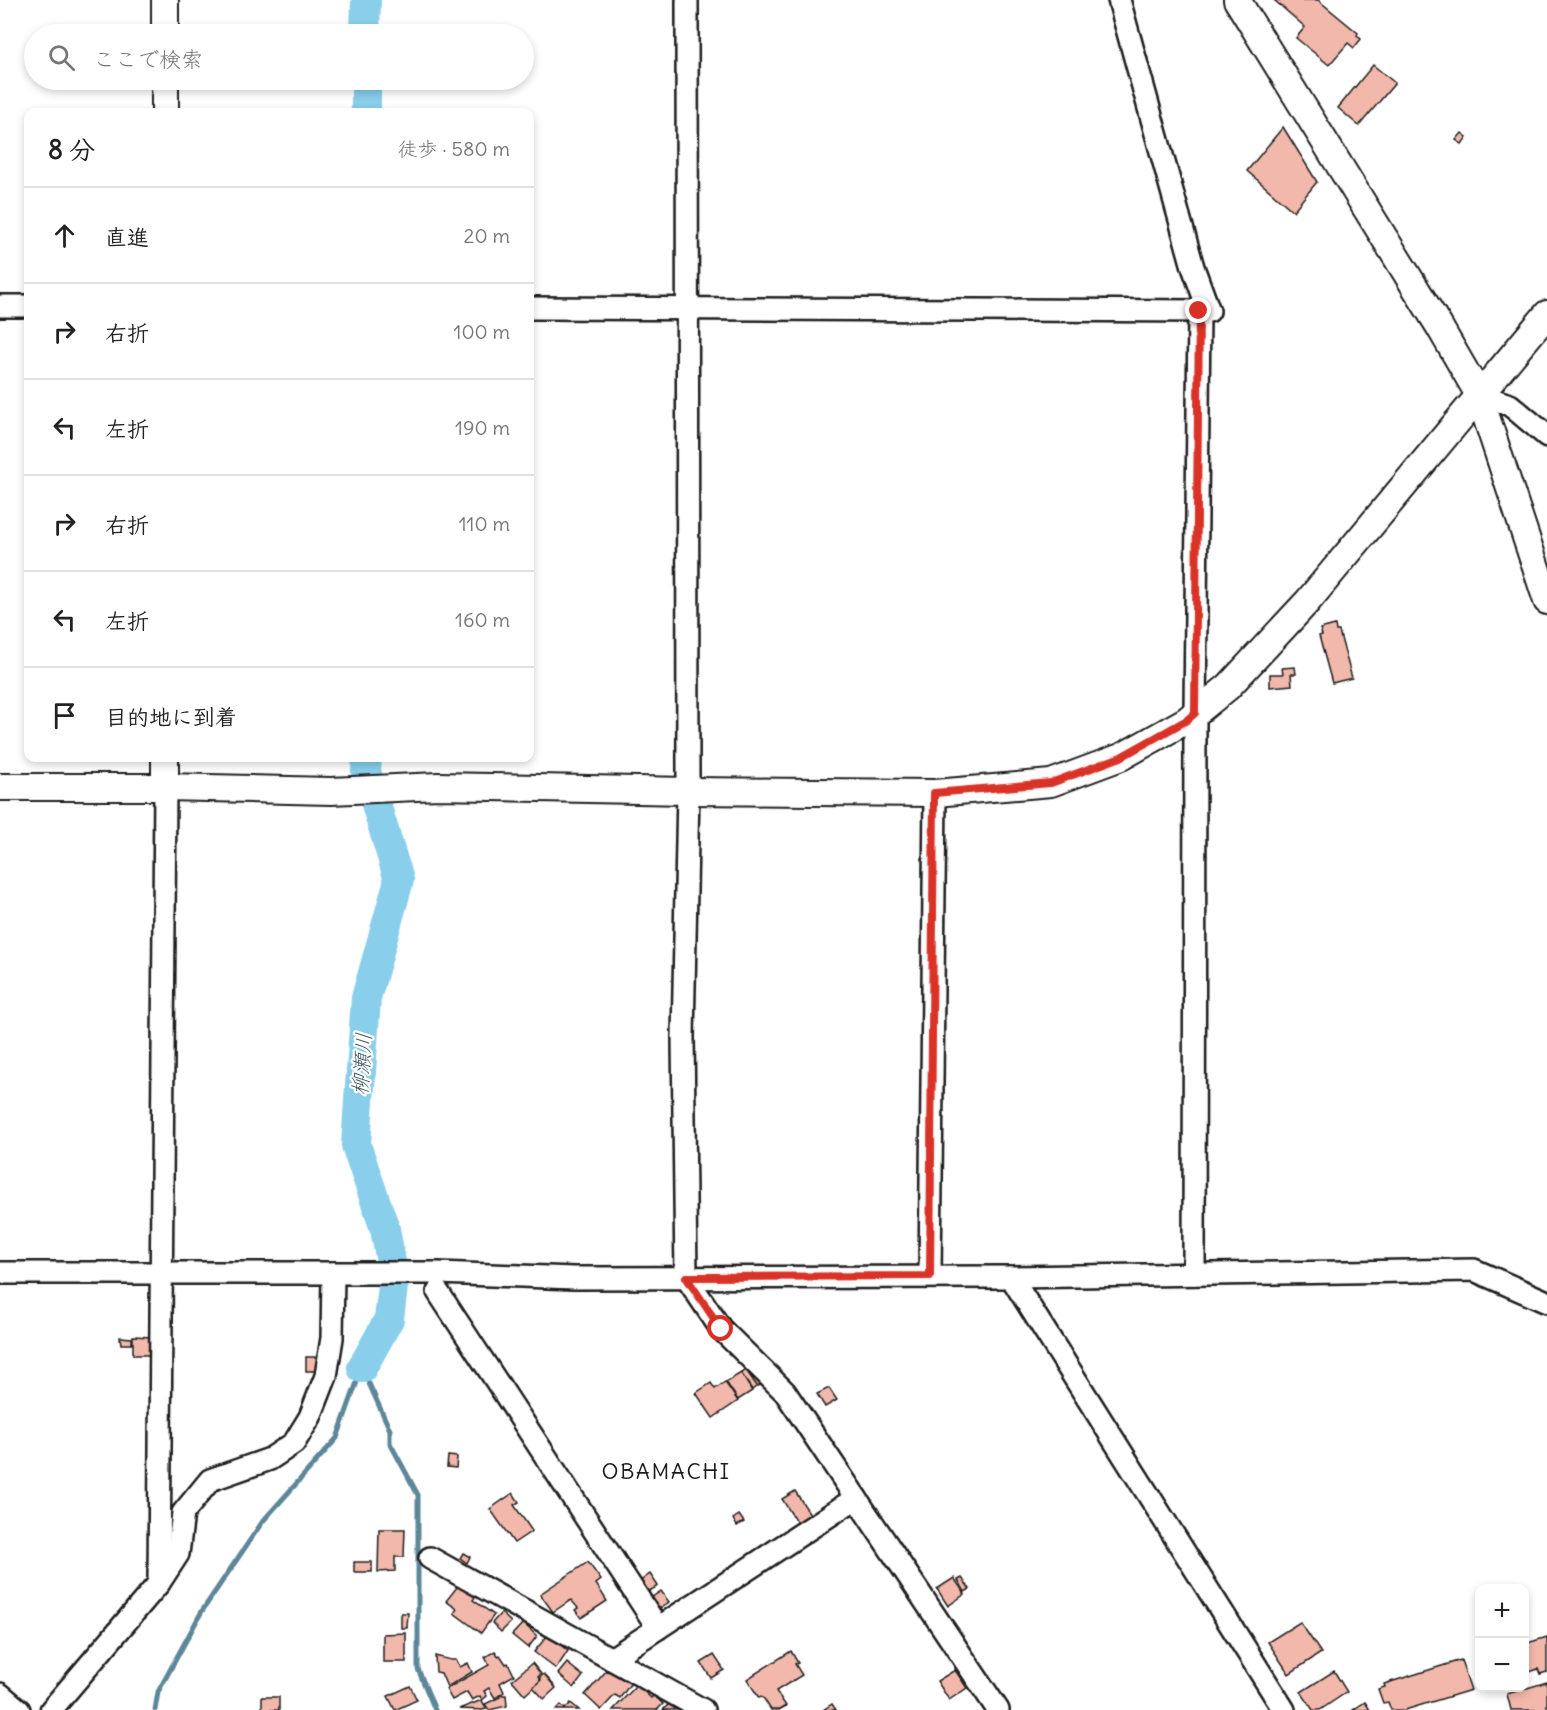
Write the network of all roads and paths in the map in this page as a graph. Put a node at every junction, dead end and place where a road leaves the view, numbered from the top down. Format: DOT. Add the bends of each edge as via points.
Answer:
graph roads {
  1 [pos="165,0"];
  2 [pos="687,0"];
  3 [pos="1119,0"];
  4 [pos="1237,0"];
  5 [pos="165,24"];
  6 [pos="165,90"];
  7 [pos="165,108"];
  8 [pos="0,306"];
  9 [pos="24,306"];
  10 [pos="534,308"];
  11 [pos="687,309"];
  12 [pos="1199,311"];
  13 [pos="1547,314"];
  14 [pos="1479,395"];
  15 [pos="1547,436"];
  16 [pos="1547,601"];
  17 [pos="1195,713"];
  18 [pos="165,762"];
  19 [pos="0,787"];
  20 [pos="165,787"];
  21 [pos="688,791"];
  22 [pos="934,793"];
  23 [pos="161,1272"];
  24 [pos="0,1273"];
  25 [pos="336,1273"];
  26 [pos="1194,1274"];
  27 [pos="930,1276"];
  28 [pos="686,1277"];
  29 [pos="1011,1277"];
  30 [pos="433,1283"];
  31 [pos="1547,1302"];
  32 [pos="856,1498"];
  33 [pos="430,1558"];
  34 [pos="159,1583"];
  35 [pos="657,1628"];
  36 [pos="610,1659"];
  37 [pos="0,1694"];
  38 [pos="19,1710"];
  39 [pos="51,1710"];
  40 [pos="703,1710"];
  41 [pos="998,1710"];
  42 [pos="1284,1710"];
  1 -- 5 [label="street"];
  2 -- 11 [label="street"];
  3 -- 12 [label="street" via="1193,267 1209,311"];
  4 -- 14 [label="street"];
  6 -- 7 [label="street"];
  8 -- 9 [label="street"];
  10 -- 11 [label="street"];
  11 -- 12 [label="street"];
  11 -- 21 [label="street"];
  12 -- 17 [label="street"];
  13 -- 14 [label="street"];
  14 -- 15 [label="street" via="1510,405"];
  14 -- 16 [label="street"];
  14 -- 17 [label="street" via="1308,601 1228,687"];
  17 -- 22 [label="street" via="1121,757 1051,783"];
  17 -- 26 [label="street"];
  18 -- 20 [label="street"];
  19 -- 20 [label="street"];
  20 -- 21 [label="street" via="331,791 438,786"];
  20 -- 23 [label="street"];
  21 -- 22 [label="street"];
  21 -- 28 [label="street" via="683,1037"];
  22 -- 27 [label="street"];
  23 -- 24 [label="street"];
  23 -- 25 [label="street"];
  23 -- 34 [label="street"];
  25 -- 30 [label="street"];
  25 -- 34 [label="street" via="326,1376 310,1417 294,1443 270,1459 210,1480 183,1513 178,1554"];
  26 -- 29 [label="street"];
  26 -- 31 [label="street" via="1474,1270"];
  27 -- 28 [label="street"];
  27 -- 29 [label="street"];
  28 -- 30 [label="street"];
  28 -- 32 [label="street" via="721,1329 785,1392"];
  29 -- 42 [label="street"];
  30 -- 35 [label="street"];
  32 -- 35 [label="street"];
  32 -- 41 [label="street"];
  33 -- 36 [label="street"];
  34 -- 39 [label="street"];
  35 -- 36 [label="street"];
  36 -- 40 [label="street"];
  37 -- 38 [label="street"];
}
